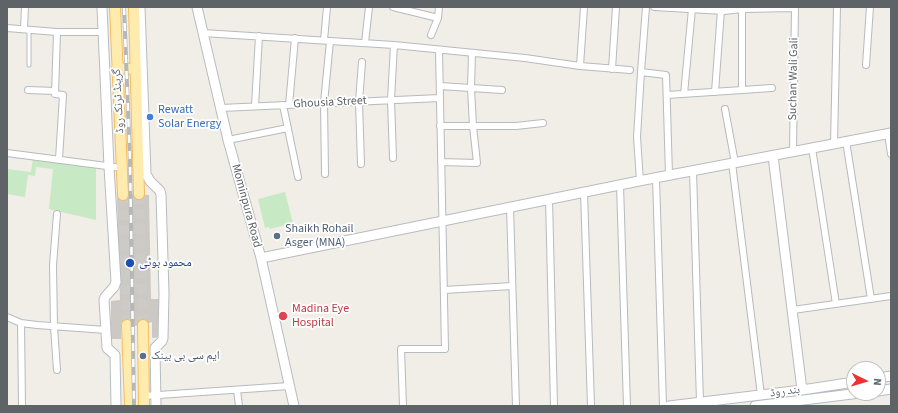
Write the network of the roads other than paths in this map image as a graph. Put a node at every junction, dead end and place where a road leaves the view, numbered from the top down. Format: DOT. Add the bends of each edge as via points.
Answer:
graph roads {
  1 [pos="25,7"];
  2 [pos="102,7"];
  3 [pos="115,7"];
  4 [pos="134,7"];
  5 [pos="140,7"];
  6 [pos="197,7"];
  7 [pos="327,7"];
  8 [pos="369,7"];
  9 [pos="393,7"];
  10 [pos="439,7"];
  11 [pos="584,7"];
  12 [pos="616,7"];
  13 [pos="646,7"];
  14 [pos="654,7"];
  15 [pos="671,7"];
  16 [pos="795,7"];
  17 [pos="837,7"];
  18 [pos="870,7"];
  19 [pos="708,8"];
  20 [pos="744,8"];
  21 [pos="692,9"];
  22 [pos="721,10"];
  23 [pos="438,18"];
  24 [pos="7,28"];
  25 [pos="26,30"];
  26 [pos="57,32"];
  27 [pos="103,32"];
  28 [pos="203,33"];
  29 [pos="431,35"];
  30 [pos="259,36"];
  31 [pos="295,38"];
  32 [pos="327,41"];
  33 [pos="365,43"];
  34 [pos="394,45"];
  35 [pos="439,50"];
  36 [pos="472,53"];
  37 [pos="362,62"];
  38 [pos="28,65"];
  39 [pos="866,65"];
  40 [pos="580,66"];
  41 [pos="117,68"];
  42 [pos="136,68"];
  43 [pos="612,69"];
  44 [pos="630,70"];
  45 [pos="641,72"];
  46 [pos="440,86"];
  47 [pos="471,88"];
  48 [pos="772,88"];
  49 [pos="28,90"];
  50 [pos="502,90"];
  51 [pos="742,90"];
  52 [pos="55,91"];
  53 [pos="715,92"];
  54 [pos="684,94"];
  55 [pos="667,95"];
  56 [pos="440,98"];
  57 [pos="391,100"];
  58 [pos="359,102"];
  59 [pos="324,103"];
  60 [pos="286,105"];
  61 [pos="255,106"];
  62 [pos="220,108"];
  63 [pos="725,109"];
  64 [pos="543,123"];
  65 [pos="440,126"];
  66 [pos="473,126"];
  67 [pos="288,128"];
  68 [pos="889,133"];
  69 [pos="228,140"];
  70 [pos="846,141"];
  71 [pos="834,144"];
  72 [pos="812,148"];
  73 [pos="7,152"];
  74 [pos="793,152"];
  75 [pos="891,154"];
  76 [pos="774,156"];
  77 [pos="393,158"];
  78 [pos="59,159"];
  79 [pos="441,162"];
  80 [pos="734,163"];
  81 [pos="361,164"];
  82 [pos="109,167"];
  83 [pos="122,168"];
  84 [pos="693,171"];
  85 [pos="326,174"];
  86 [pos="669,175"];
  87 [pos="298,177"];
  88 [pos="656,178"];
  89 [pos="640,181"];
  90 [pos="620,185"];
  91 [pos="584,192"];
  92 [pos="139,194"];
  93 [pos="123,195"];
  94 [pos="549,199"];
  95 [pos="510,207"];
  96 [pos="57,214"];
  97 [pos="442,221"];
  98 [pos="261,258"];
  99 [pos="512,286"];
  100 [pos="444,290"];
  101 [pos="891,296"];
  102 [pos="871,299"];
  103 [pos="836,304"];
  104 [pos="793,310"];
  105 [pos="7,317"];
  106 [pos="21,323"];
  107 [pos="128,325"];
  108 [pos="143,325"];
  109 [pos="54,326"];
  110 [pos="106,330"];
  111 [pos="57,370"];
  112 [pos="846,383"];
  113 [pos="289,386"];
  114 [pos="237,390"];
  115 [pos="802,390"];
  116 [pos="155,395"];
  117 [pos="761,395"];
  118 [pos="846,395"];
  119 [pos="144,401"];
  120 [pos="700,402"];
  121 [pos="22,406"];
  122 [pos="116,406"];
  123 [pos="130,406"];
  124 [pos="156,406"];
  125 [pos="238,406"];
  126 [pos="294,406"];
  127 [pos="403,406"];
  128 [pos="516,406"];
  129 [pos="554,406"];
  130 [pos="591,406"];
  131 [pos="627,406"];
  132 [pos="663,406"];
  133 [pos="669,406"];
  134 [pos="755,406"];
  1 -- 25 [label="street"];
  2 -- 27 [label="street"];
  3 -- 41 [label="main road, گرینڈ ٹرنک روڈ"];
  4 -- 42 [label="main road, گرینڈ ٹرنک روڈ"];
  5 -- 116 [label="street" via="146,174 161,195 164,338 155,348"];
  6 -- 28 [label="street, Mominpura Road"];
  7 -- 32 [label="street"];
  8 -- 33 [label="street"];
  9 -- 23 [label="street"];
  10 -- 23 [label="street"];
  11 -- 40 [label="street"];
  12 -- 43 [label="street"];
  13 -- 45 [label="street"];
  14 -- 15 [label="street"];
  15 -- 21 [label="street"];
  16 -- 20 [label="street"];
  16 -- 74 [label="street, Suchan Wali Gali"];
  17 -- 71 [label="street"];
  18 -- 39 [label="street"];
  19 -- 21 [label="street"];
  19 -- 22 [label="street"];
  20 -- 22 [label="street"];
  20 -- 51 [label="street"];
  21 -- 54 [label="street"];
  22 -- 53 [label="street"];
  23 -- 29 [label="street"];
  24 -- 25 [label="street"];
  25 -- 26 [label="street"];
  25 -- 38 [label="lane"];
  26 -- 27 [label="street"];
  26 -- 52 [label="street"];
  27 -- 82 [label="street"];
  28 -- 30 [label="street"];
  28 -- 62 [label="street, Mominpura Road"];
  30 -- 31 [label="street"];
  30 -- 61 [label="street"];
  31 -- 32 [label="street"];
  31 -- 60 [label="street"];
  32 -- 33 [label="street"];
  32 -- 59 [label="street"];
  33 -- 34 [label="street"];
  34 -- 35 [label="street"];
  34 -- 57 [label="street"];
  35 -- 36 [label="street"];
  35 -- 46 [label="street"];
  36 -- 40 [label="street"];
  36 -- 47 [label="street"];
  37 -- 58 [label="street"];
  40 -- 43 [label="street"];
  41 -- 42 [label="main road"];
  41 -- 83 [label="main road, گرینڈ ٹرنک روڈ"];
  42 -- 92 [label="main road, گرینڈ ٹرنک روڈ"];
  43 -- 44 [label="street"];
  45 -- 55 [label="street" via="666,75"];
  45 -- 89 [label="street" via="637,137"];
  46 -- 47 [label="street"];
  46 -- 56 [label="street"];
  47 -- 50 [label="street"];
  47 -- 66 [label="street"];
  48 -- 51 [label="street"];
  49 -- 52 [label="street"];
  51 -- 53 [label="street"];
  52 -- 78 [label="street" via="55,94 63,95"];
  53 -- 54 [label="street"];
  54 -- 55 [label="street"];
  55 -- 86 [label="street"];
  56 -- 57 [label="street, Ghousia Street"];
  56 -- 65 [label="street"];
  57 -- 58 [label="street, Ghousia Street"];
  57 -- 77 [label="street"];
  58 -- 59 [label="street, Ghousia Street"];
  58 -- 81 [label="street"];
  59 -- 60 [label="street, Ghousia Street"];
  59 -- 85 [label="street"];
  60 -- 61 [label="street, Ghousia Street"];
  60 -- 67 [label="street"];
  61 -- 62 [label="street, Ghousia Street"];
  62 -- 69 [label="street, Mominpura Road"];
  63 -- 80 [label="street"];
  64 -- 66 [label="street"];
  65 -- 66 [label="street"];
  65 -- 79 [label="street"];
  66 -- 79 [label="street" via="476,163"];
  67 -- 69 [label="street"];
  67 -- 87 [label="street"];
  68 -- 70 [label="street"];
  68 -- 75 [label="street"];
  69 -- 98 [label="street, Mominpura Road"];
  70 -- 71 [label="street"];
  70 -- 102 [label="street"];
  71 -- 72 [label="street"];
  72 -- 74 [label="street"];
  72 -- 103 [label="street"];
  73 -- 78 [label="street"];
  74 -- 76 [label="street"];
  76 -- 80 [label="street"];
  76 -- 104 [label="street"];
  78 -- 82 [label="street"];
  79 -- 97 [label="street"];
  80 -- 84 [label="street"];
  80 -- 117 [label="street"];
  82 -- 83 [label="street"];
  82 -- 110 [label="street" via="116,282 104,298"];
  83 -- 93 [label="main road, گرینڈ ٹرنک روڈ"];
  84 -- 86 [label="street"];
  84 -- 120 [label="street"];
  86 -- 88 [label="street"];
  88 -- 89 [label="street"];
  88 -- 132 [label="street"];
  89 -- 90 [label="street"];
  90 -- 91 [label="street"];
  90 -- 131 [label="street"];
  91 -- 94 [label="street"];
  91 -- 130 [label="street"];
  94 -- 95 [label="street"];
  94 -- 129 [label="street"];
  95 -- 97 [label="street"];
  95 -- 99 [label="street"];
  96 -- 109 [label="street" via="53,265"];
  97 -- 98 [label="street"];
  97 -- 100 [label="street"];
  98 -- 113 [label="street, Mominpura Road"];
  99 -- 100 [label="street"];
  99 -- 128 [label="street"];
  100 -- 127 [label="street" via="445,349 401,349"];
  101 -- 102 [label="street"];
  102 -- 103 [label="street"];
  103 -- 104 [label="street"];
  104 -- 115 [label="street"];
  105 -- 106 [label="street"];
  106 -- 109 [label="street"];
  106 -- 121 [label="street"];
  107 -- 123 [label="main road"];
  108 -- 119 [label="main road"];
  109 -- 110 [label="street"];
  109 -- 111 [label="street"];
  110 -- 122 [label="street" via="107,348 115,355"];
  112 -- 115 [label="street, بند روڈ"];
  113 -- 114 [label="street"];
  113 -- 126 [label="street, Mominpura Road"];
  114 -- 116 [label="street"];
  114 -- 125 [label="street"];
  115 -- 117 [label="street, بند روڈ"];
  116 -- 119 [label="street"];
  116 -- 124 [label="street"];
  117 -- 120 [label="street, بند روڈ"];
  118 -- 134 [label="street, بند روڈ"];
  120 -- 133 [label="street, بند روڈ"];
}
